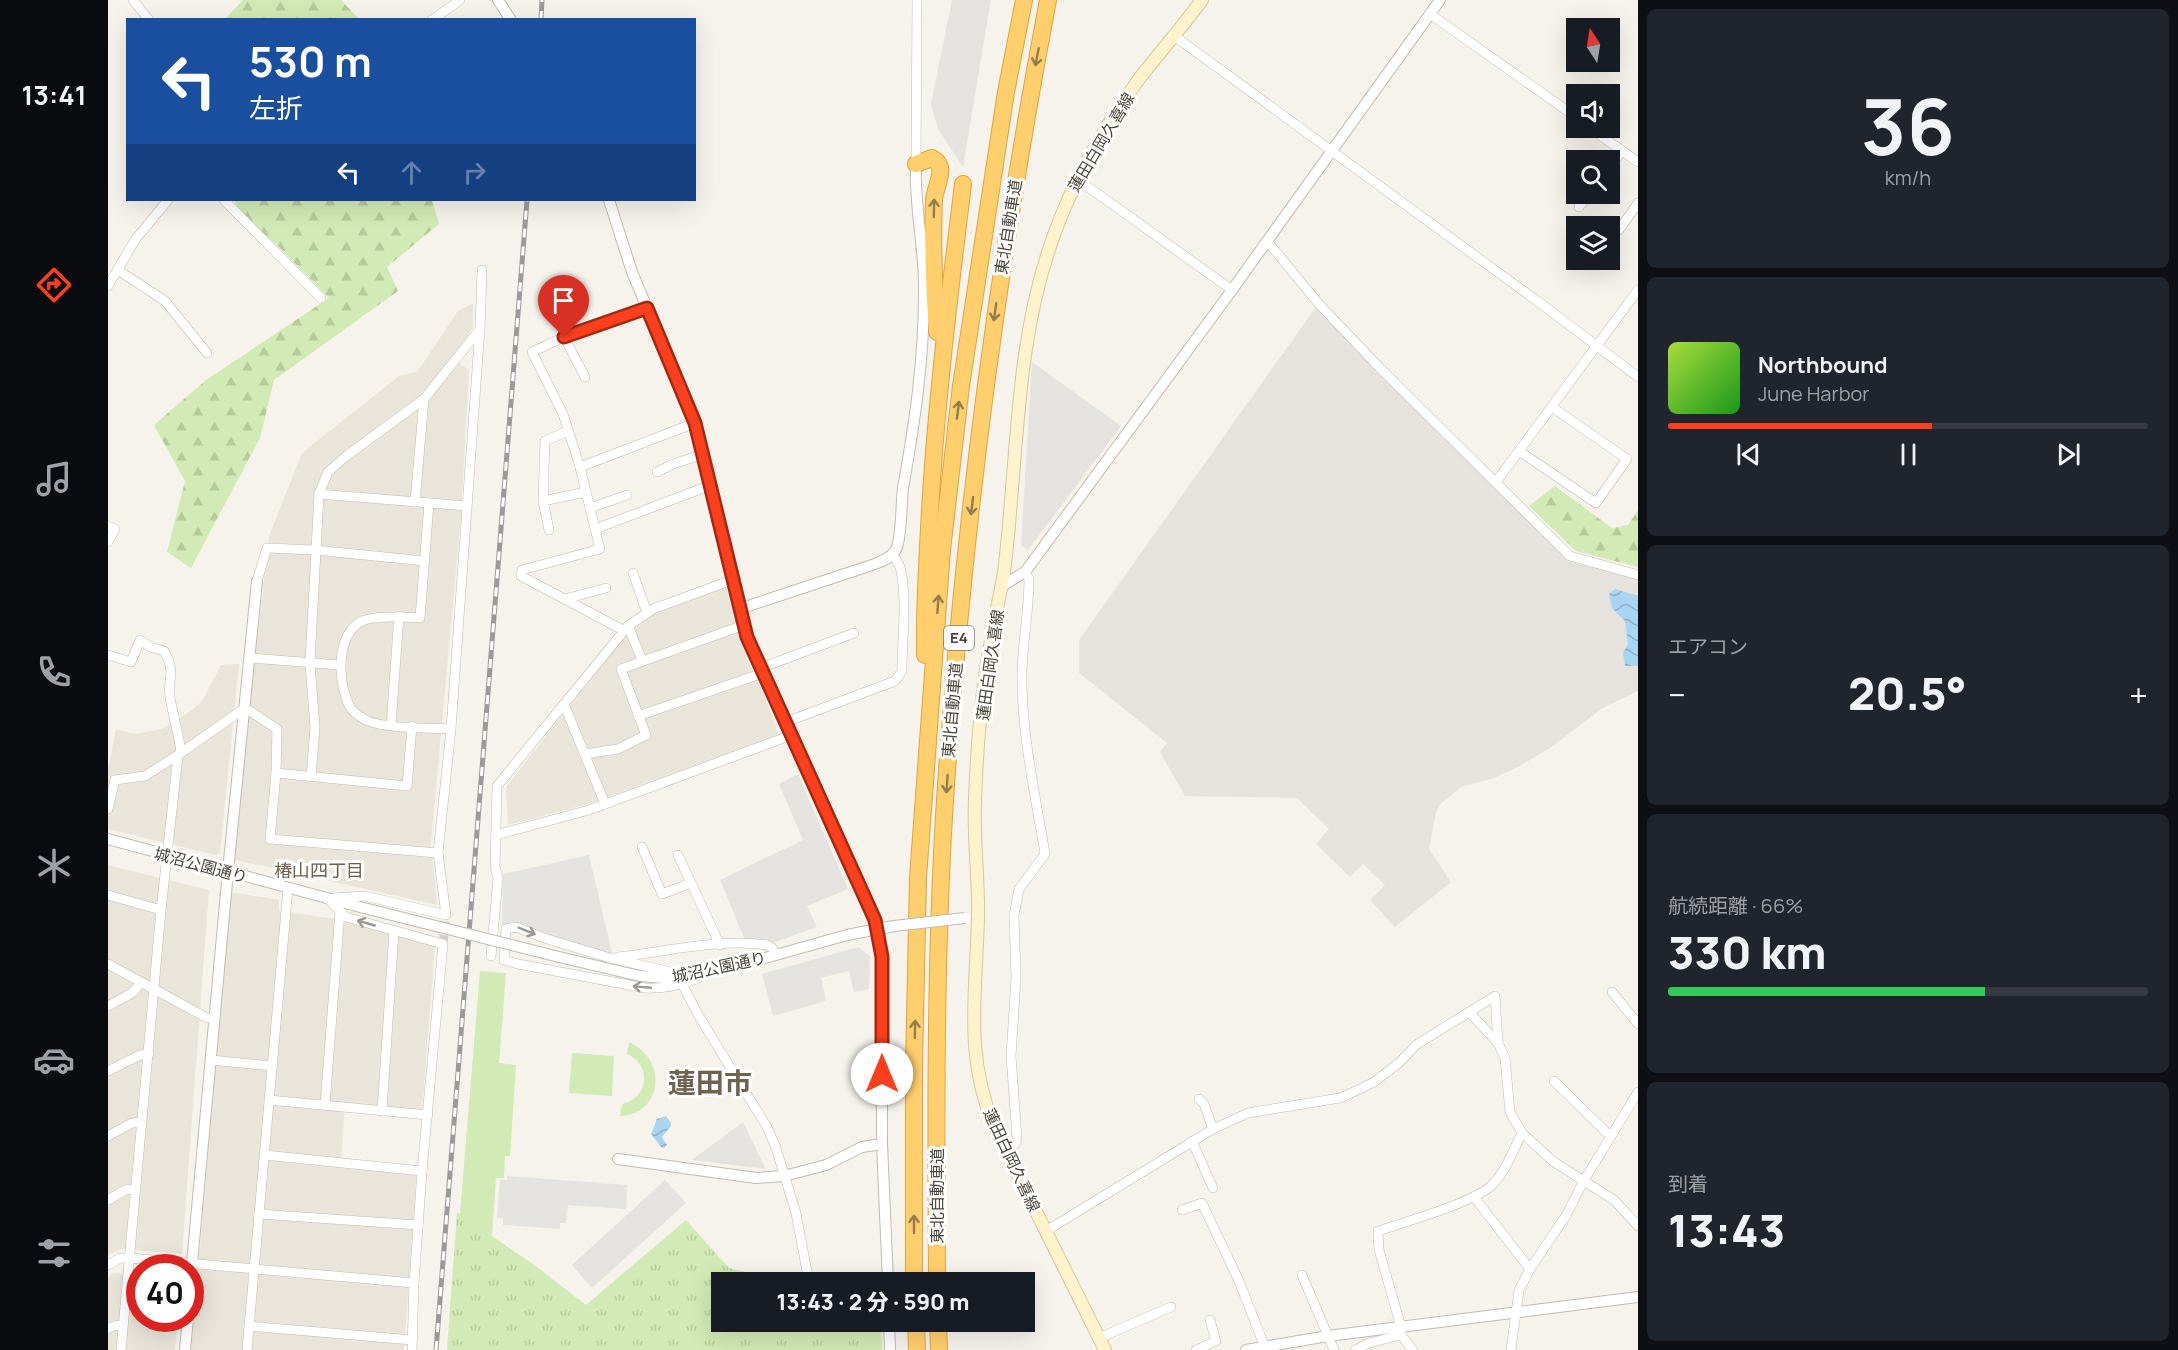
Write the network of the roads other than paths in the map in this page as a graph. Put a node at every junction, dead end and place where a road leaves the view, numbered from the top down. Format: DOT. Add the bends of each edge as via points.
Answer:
graph roads {
  1 [pos="133,0"];
  2 [pos="460,0"];
  3 [pos="498,0"];
  4 [pos="917,0"];
  5 [pos="1023,0"];
  6 [pos="1047,0"];
  7 [pos="1202,0"];
  8 [pos="1440,0"];
  9 [pos="1430,14"];
  10 [pos="147,18"];
  11 [pos="435,18"];
  12 [pos="510,18"];
  13 [pos="1173,35"];
  14 [pos="1566,110"];
  15 [pos="1604,138"];
  16 [pos="1331,149"];
  17 [pos="1622,151"];
  18 [pos="1620,154"];
  19 [pos="1638,162"];
  20 [pos="916,164"];
  21 [pos="1077,179"];
  22 [pos="963,184"];
  23 [pos="167,201"];
  24 [pos="225,201"];
  25 [pos="609,201"];
  26 [pos="1638,203"];
  27 [pos="1581,204"];
  28 [pos="1579,207"];
  29 [pos="1620,229"];
  30 [pos="1267,241"];
  31 [pos="118,270"];
  32 [pos="482,270"];
  33 [pos="108,286"];
  34 [pos="1232,290"];
  35 [pos="1638,290"];
  36 [pos="321,298"];
  37 [pos="647,308"];
  38 [pos="480,328"];
  39 [pos="564,337"];
  40 [pos="1597,346"];
  41 [pos="207,353"];
  42 [pos="940,372"];
  43 [pos="585,377"];
  44 [pos="1638,377"];
  45 [pos="424,399"];
  46 [pos="1552,407"];
  47 [pos="695,423"];
  48 [pos="568,431"];
  49 [pos="1519,451"];
  50 [pos="704,454"];
  51 [pos="580,467"];
  52 [pos="657,472"];
  53 [pos="1496,482"];
  54 [pos="711,485"];
  55 [pos="586,492"];
  56 [pos="319,494"];
  57 [pos="627,495"];
  58 [pos="543,501"];
  59 [pos="415,502"];
  60 [pos="429,503"];
  61 [pos="466,506"];
  62 [pos="590,508"];
  63 [pos="108,526"];
  64 [pos="595,529"];
  65 [pos="549,530"];
  66 [pos="108,542"];
  67 [pos="315,550"];
  68 [pos="892,555"];
  69 [pos="424,561"];
  70 [pos="1025,572"];
  71 [pos="633,573"];
  72 [pos="1638,575"];
  73 [pos="732,580"];
  74 [pos="257,581"];
  75 [pos="1002,586"];
  76 [pos="606,588"];
  77 [pos="565,599"];
  78 [pos="739,609"];
  79 [pos="647,613"];
  80 [pos="399,616"];
  81 [pos="744,625"];
  82 [pos="626,628"];
  83 [pos="854,633"];
  84 [pos="108,655"];
  85 [pos="251,658"];
  86 [pos="642,660"];
  87 [pos="310,663"];
  88 [pos="340,665"];
  89 [pos="762,671"];
  90 [pos="564,704"];
  91 [pos="245,708"];
  92 [pos="638,716"];
  93 [pos="786,722"];
  94 [pos="391,725"];
  95 [pos="412,726"];
  96 [pos="451,729"];
  97 [pos="792,735"];
  98 [pos="927,737"];
  99 [pos="180,754"];
  100 [pos="585,754"];
  101 [pos="276,773"];
  102 [pos="311,777"];
  103 [pos="605,804"];
  104 [pos="108,809"];
  105 [pos="496,835"];
  106 [pos="108,839"];
  107 [pos="642,847"];
  108 [pos="438,853"];
  109 [pos="678,855"];
  110 [pos="167,856"];
  111 [pos="228,872"];
  112 [pos="691,883"];
  113 [pos="288,888"];
  114 [pos="108,895"];
  115 [pos="327,898"];
  116 [pos="161,910"];
  117 [pos="340,911"];
  118 [pos="972,917"];
  119 [pos="877,927"];
  120 [pos="394,931"];
  121 [pos="720,945"];
  122 [pos="776,955"];
  123 [pos="491,956"];
  124 [pos="610,958"];
  125 [pos="108,964"];
  126 [pos="718,970"];
  127 [pos="692,976"];
  128 [pos="141,983"];
  129 [pos="682,984"];
  130 [pos="154,990"];
  131 [pos="1612,992"];
  132 [pos="108,1006"];
  133 [pos="1469,1012"];
  134 [pos="215,1018"];
  135 [pos="1638,1024"];
  136 [pos="1498,1043"];
  137 [pos="149,1054"];
  138 [pos="211,1060"];
  139 [pos="272,1066"];
  140 [pos="108,1071"];
  141 [pos="1554,1081"];
  142 [pos="1638,1092"];
  143 [pos="1199,1099"];
  144 [pos="269,1100"];
  145 [pos="325,1105"];
  146 [pos="381,1110"];
  147 [pos="428,1115"];
  148 [pos="142,1122"];
  149 [pos="1213,1129"];
  150 [pos="1522,1133"];
  151 [pos="108,1136"];
  152 [pos="1611,1137"];
  153 [pos="1192,1141"];
  154 [pos="882,1144"];
  155 [pos="1006,1151"];
  156 [pos="264,1155"];
  157 [pos="618,1159"];
  158 [pos="422,1171"];
  159 [pos="784,1176"];
  160 [pos="1583,1182"];
  161 [pos="1213,1188"];
  162 [pos="136,1189"];
  163 [pos="1474,1197"];
  164 [pos="108,1200"];
  165 [pos="1182,1210"];
  166 [pos="259,1214"];
  167 [pos="418,1225"];
  168 [pos="1638,1226"];
  169 [pos="1046,1231"];
  170 [pos="130,1254"];
  171 [pos="193,1254"];
  172 [pos="126,1258"];
  173 [pos="108,1264"];
  174 [pos="204,1264"];
  175 [pos="255,1268"];
  176 [pos="1530,1269"];
  177 [pos="807,1272"];
  178 [pos="888,1272"];
  179 [pos="914,1272"];
  180 [pos="937,1272"];
  181 [pos="1302,1275"];
  182 [pos="414,1283"];
  183 [pos="126,1296"];
  184 [pos="1638,1297"];
  185 [pos="1171,1307"];
  186 [pos="1516,1313"];
  187 [pos="1210,1320"];
  188 [pos="123,1325"];
  189 [pos="249,1326"];
  190 [pos="108,1329"];
  191 [pos="1401,1331"];
  192 [pos="187,1332"];
  193 [pos="889,1332"];
  194 [pos="916,1332"];
  195 [pos="938,1332"];
  196 [pos="1328,1336"];
  197 [pos="1102,1344"];
  198 [pos="412,1345"];
  199 [pos="1265,1348"];
  200 [pos="121,1350"];
  201 [pos="185,1350"];
  202 [pos="247,1350"];
  203 [pos="890,1350"];
  204 [pos="917,1350"];
  205 [pos="939,1350"];
  206 [pos="1196,1350"];
  207 [pos="1246,1350"];
  208 [pos="1334,1350"];
  209 [pos="1355,1350"];
  210 [pos="1413,1350"];
  211 [pos="1511,1350"];
  1 -- 10 [label="street"];
  2 -- 11 [label="street"];
  3 -- 12 [label="street"];
  4 -- 20 [label="street"];
  98 -- 5 [label="highway, 東北自動車道 / E4, one-way" via="961,386"];
  6 -- 180 [label="highway, 東北自動車道 / E4, one-way" via="1006,234 964,571 941,885 936,1035"];
  7 -- 13 [label="main road, 蓮田白岡久喜線"];
  8 -- 9 [label="street"];
  9 -- 14 [label="street"];
  9 -- 16 [label="street"];
  13 -- 16 [label="street"];
  13 -- 21 [label="main road, 蓮田白岡久喜線" via="1122,104"];
  15 -- 17 [label="street"];
  16 -- 30 [label="street"];
  16 -- 40 [label="street"];
  17 -- 18 [label="street"];
  17 -- 19 [label="street"];
  42 -- 20 [label="highway, one-way" via="933,231 941,170 932,158"];
  20 -- 68 [label="street" via="924,291 923,344 898,543"];
  21 -- 34 [label="street"];
  21 -- 75 [label="main road, 蓮田白岡久喜線" via="1046,257 1031,324 1020,394"];
  22 -- 42 [label="highway"];
  23 -- 31 [label="street" via="135,240"];
  24 -- 36 [label="street"];
  25 -- 37 [label="street"];
  26 -- 29 [label="street"];
  27 -- 28 [label="street"];
  30 -- 34 [label="street"];
  30 -- 53 [label="street" via="1319,304"];
  31 -- 33 [label="street"];
  31 -- 41 [label="street" via="165,301"];
  32 -- 38 [label="street"];
  34 -- 70 [label="street"];
  35 -- 40 [label="street"];
  37 -- 39 [label="street"];
  37 -- 47 [label="street"];
  38 -- 45 [label="street"];
  38 -- 61 [label="street"];
  39 -- 43 [label="street"];
  39 -- 48 [label="street" via="532,352"];
  40 -- 44 [label="street"];
  40 -- 46 [label="street"];
  42 -- 98 [label="highway" via="924,626"];
  45 -- 56 [label="street" via="328,472"];
  45 -- 59 [label="street"];
  46 -- 49 [label="street"];
  46 -- 49 [label="street" via="1627,459 1596,503"];
  47 -- 50 [label="street"];
  47 -- 51 [label="street"];
  48 -- 51 [label="street"];
  48 -- 58 [label="street" via="545,441"];
  49 -- 53 [label="street"];
  50 -- 52 [label="street"];
  50 -- 54 [label="street"];
  51 -- 55 [label="street"];
  53 -- 72 [label="street" via="1570,556"];
  54 -- 64 [label="street"];
  54 -- 73 [label="street"];
  55 -- 58 [label="street"];
  55 -- 62 [label="street"];
  56 -- 59 [label="street"];
  56 -- 67 [label="street"];
  57 -- 62 [label="street"];
  58 -- 65 [label="street"];
  59 -- 60 [label="street"];
  60 -- 61 [label="street"];
  60 -- 69 [label="street"];
  61 -- 96 [label="street"];
  62 -- 64 [label="street"];
  63 -- 66 [label="street" via="114,529"];
  64 -- 77 [label="street" via="600,549 522,570 521,576"];
  67 -- 69 [label="street"];
  67 -- 74 [label="street" via="267,548"];
  67 -- 87 [label="street"];
  68 -- 78 [label="street"];
  68 -- 93 [label="street" via="899,562 903,591 899,677"];
  69 -- 80 [label="street" via="420,618"];
  70 -- 75 [label="street"];
  70 -- 155 [label="street" via="1029,579 1023,703 1045,854 1019,889 1014,915 1016,978 1011,1056 1017,1138"];
  71 -- 79 [label="street"];
  73 -- 78 [label="street"];
  73 -- 79 [label="street"];
  74 -- 85 [label="street"];
  75 -- 118 [label="main road, 蓮田白岡久喜線" via="987,666 977,768"];
  76 -- 77 [label="street"];
  77 -- 82 [label="street"];
  78 -- 81 [label="street"];
  79 -- 82 [label="street"];
  80 -- 88 [label="street" via="361,621 344,640"];
  80 -- 94 [label="street"];
  81 -- 86 [label="street"];
  81 -- 89 [label="street"];
  82 -- 86 [label="street"];
  82 -- 90 [label="street"];
  83 -- 89 [label="street"];
  84 -- 99 [label="street" via="131,662 140,640 164,651 171,663 170,694"];
  85 -- 87 [label="street"];
  85 -- 91 [label="street"];
  86 -- 92 [label="street" via="621,669"];
  87 -- 88 [label="street"];
  87 -- 102 [label="street" via="315,727"];
  88 -- 94 [label="street" via="350,709 365,720"];
  89 -- 92 [label="street"];
  89 -- 93 [label="street"];
  90 -- 100 [label="street"];
  90 -- 105 [label="street" via="497,786"];
  91 -- 99 [label="street"];
  91 -- 101 [label="street" via="277,729"];
  91 -- 111 [label="street"];
  92 -- 100 [label="street" via="646,735 618,749"];
  93 -- 97 [label="street"];
  94 -- 95 [label="street"];
  95 -- 96 [label="street"];
  95 -- 102 [label="street" via="407,786"];
  96 -- 108 [label="street"];
  97 -- 103 [label="street"];
  97 -- 119 [label="street"];
  179 -- 98 [label="highway, 東北自動車道 / E4, one-way" via="917,901"];
  99 -- 104 [label="street" via="145,776 115,780"];
  99 -- 110 [label="street"];
  100 -- 103 [label="street"];
  101 -- 102 [label="street"];
  101 -- 108 [label="street" via="270,839"];
  103 -- 105 [label="street"];
  105 -- 123 [label="street" via="498,878"];
  106 -- 110 [label="street, 城沼公園通り"];
  107 -- 112 [label="street" via="662,894"];
  108 -- 115 [label="street" via="446,915 365,896"];
  109 -- 112 [label="street"];
  110 -- 111 [label="street, 城沼公園通り"];
  110 -- 116 [label="street"];
  111 -- 113 [label="street, 城沼公園通り"];
  111 -- 134 [label="street"];
  112 -- 121 [label="street"];
  113 -- 115 [label="street, 城沼公園通り"];
  113 -- 139 [label="street"];
  114 -- 116 [label="street"];
  115 -- 117 [label="street"];
  115 -- 127 [label="street, 城沼公園通り, bridge" via="640,976"];
  116 -- 130 [label="street"];
  120 -- 117 [label="street, one-way" via="345,917"];
  117 -- 145 [label="street"];
  118 -- 119 [label="street, 城沼公園通り, bridge"];
  118 -- 155 [label="main road, 蓮田白岡久喜線" via="975,1059 985,1102"];
  119 -- 122 [label="street, 城沼公園通り"];
  119 -- 154 [label="street" via="882,957"];
  120 -- 146 [label="street"];
  120 -- 147 [label="street" via="443,944"];
  121 -- 122 [label="street" via="767,945"];
  121 -- 124 [label="street"];
  122 -- 126 [label="street, 城沼公園通り"];
  124 -- 127 [label="street"];
  129 -- 124 [label="street, one-way" via="645,988 504,960 506,929 516,927"];
  125 -- 128 [label="street"];
  126 -- 127 [label="street, 城沼公園通り"];
  126 -- 129 [label="street"];
  128 -- 130 [label="street"];
  128 -- 132 [label="street" via="132,993"];
  129 -- 159 [label="street" via="767,1127"];
  130 -- 134 [label="street" via="207,1018"];
  130 -- 137 [label="street"];
  131 -- 135 [label="street"];
  133 -- 136 [label="street"];
  133 -- 136 [label="street" via="1495,996"];
  133 -- 149 [label="street" via="1416,1045 1400,1062 1360,1089 1340,1098 1248,1113"];
  134 -- 138 [label="street"];
  136 -- 150 [label="street" via="1505,1058 1510,1112"];
  137 -- 140 [label="street" via="140,1054"];
  137 -- 148 [label="street"];
  138 -- 139 [label="street"];
  138 -- 171 [label="street"];
  139 -- 144 [label="street"];
  141 -- 152 [label="street"];
  142 -- 152 [label="street"];
  143 -- 149 [label="street"];
  144 -- 145 [label="street"];
  144 -- 156 [label="street"];
  145 -- 146 [label="street"];
  146 -- 147 [label="street"];
  147 -- 158 [label="street"];
  148 -- 151 [label="street"];
  148 -- 162 [label="street"];
  149 -- 153 [label="street"];
  150 -- 160 [label="street"];
  150 -- 163 [label="street" via="1502,1172 1491,1186"];
  152 -- 160 [label="street"];
  153 -- 161 [label="street"];
  153 -- 169 [label="street"];
  154 -- 159 [label="street" via="862,1147 826,1165"];
  154 -- 178 [label="street"];
  155 -- 169 [label="main road, 蓮田白岡久喜線"];
  156 -- 158 [label="street"];
  156 -- 166 [label="street"];
  157 -- 159 [label="street" via="756,1178"];
  158 -- 167 [label="street"];
  159 -- 177 [label="street" via="796,1213"];
  160 -- 168 [label="street" via="1614,1200"];
  160 -- 176 [label="street"];
  162 -- 164 [label="street" via="125,1190"];
  162 -- 170 [label="street"];
  163 -- 176 [label="street"];
  163 -- 191 [label="street" via="1378,1231 1379,1250"];
  165 -- 199 [label="street" via="1202,1203"];
  166 -- 167 [label="street"];
  166 -- 175 [label="street"];
  167 -- 182 [label="street"];
  169 -- 197 [label="main road, 蓮田白岡久喜線"];
  172 -- 173 [label="street"];
  174 -- 175 [label="street"];
  175 -- 182 [label="street"];
  175 -- 189 [label="street"];
  176 -- 186 [label="street" via="1519,1290"];
  181 -- 196 [label="street"];
  182 -- 198 [label="street"];
  183 -- 188 [label="street"];
  184 -- 186 [label="street"];
  185 -- 197 [label="street"];
  186 -- 191 [label="street"];
  186 -- 211 [label="street"];
  187 -- 206 [label="street" via="1216,1341"];
  188 -- 190 [label="street"];
  188 -- 200 [label="street"];
  189 -- 198 [label="street"];
  189 -- 202 [label="street"];
  191 -- 196 [label="street"];
  191 -- 209 [label="street"];
  191 -- 210 [label="street"];
  192 -- 201 [label="street"];
  193 -- 203 [label="street"];
  194 -- 204 [label="highway"];
  195 -- 205 [label="highway"];
  196 -- 199 [label="street"];
  196 -- 208 [label="street"];
  199 -- 207 [label="street"];
}
